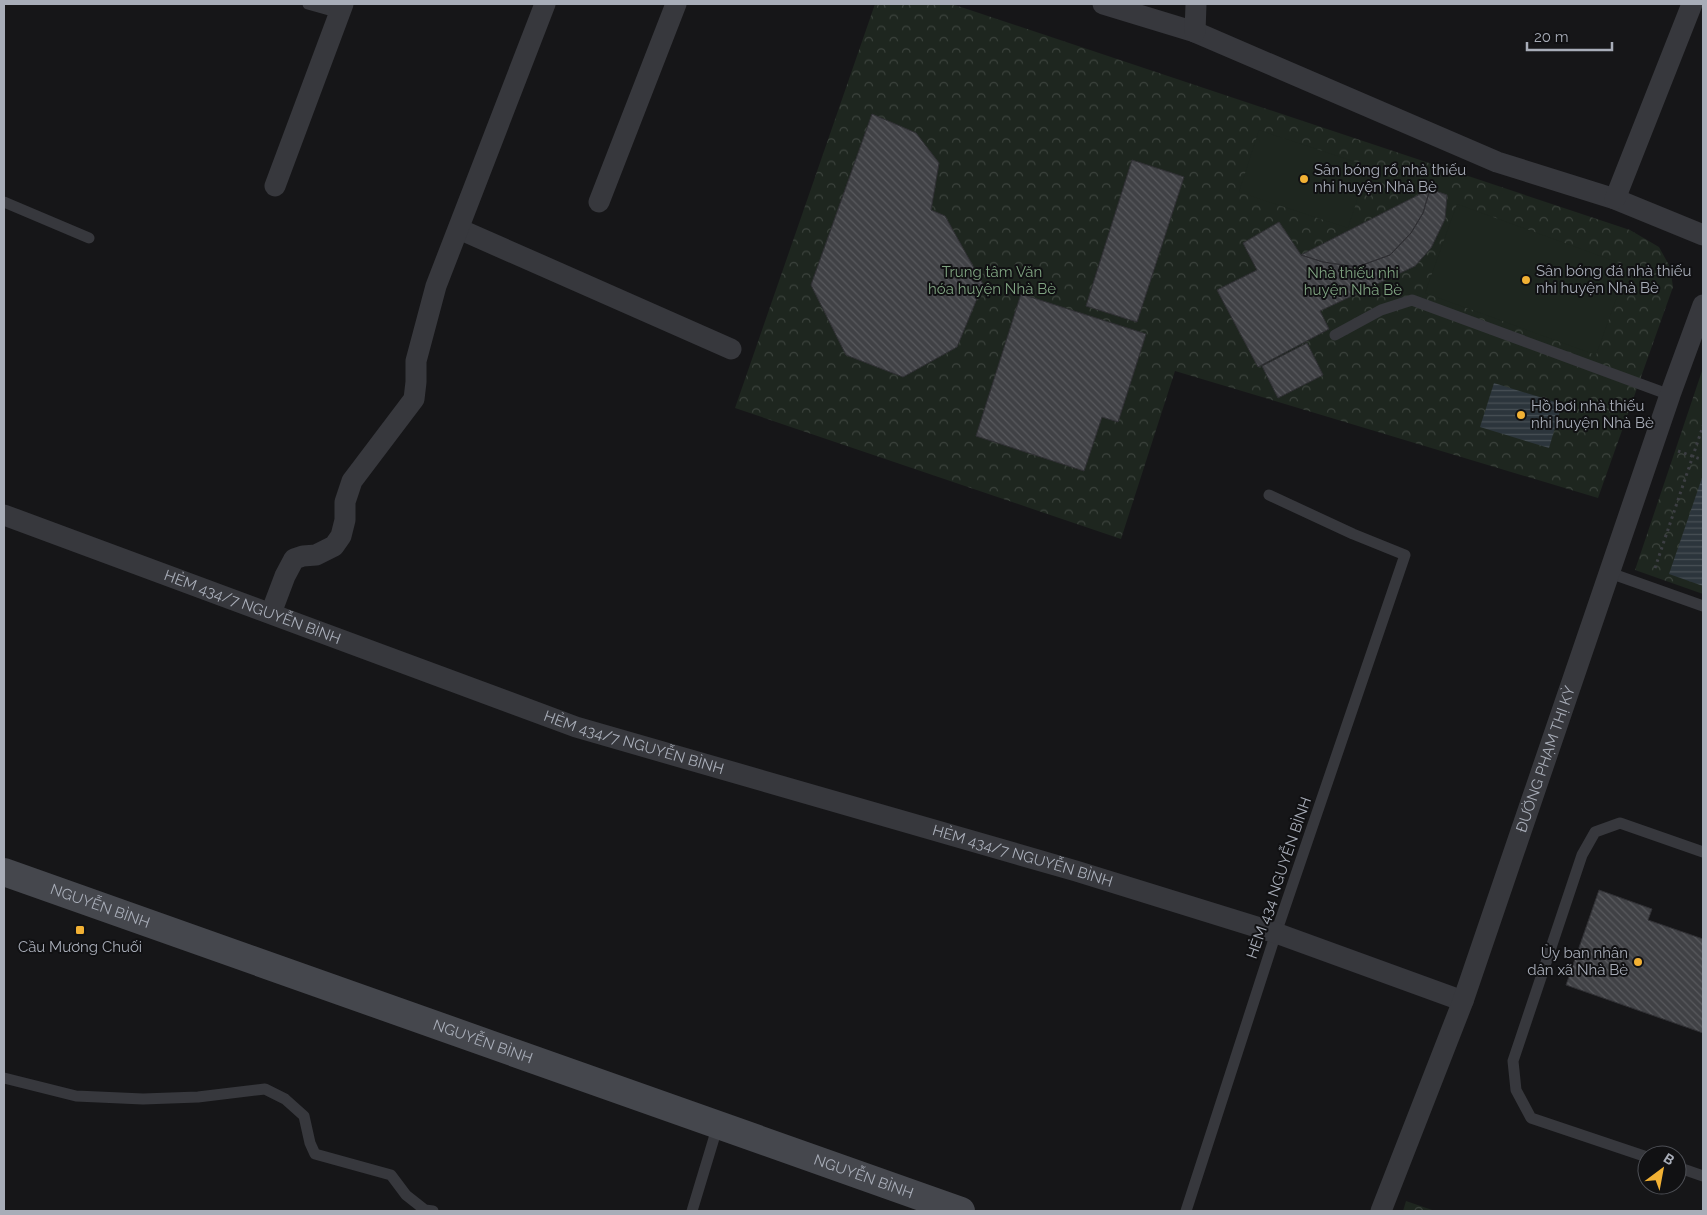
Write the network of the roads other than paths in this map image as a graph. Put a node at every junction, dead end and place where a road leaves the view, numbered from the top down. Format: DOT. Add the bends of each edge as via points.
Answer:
graph roads {
  1 [pos="308,4"];
  2 [pos="545,4"];
  3 [pos="676,4"];
  4 [pos="1103,4"];
  5 [pos="1196,4"];
  6 [pos="1692,4"];
  7 [pos="341,8"];
  8 [pos="1196,32"];
  9 [pos="275,186"];
  10 [pos="1616,199"];
  11 [pos="4,202"];
  12 [pos="599,202"];
  13 [pos="459,229"];
  14 [pos="1703,234"];
  15 [pos="89,238"];
  16 [pos="1703,305"];
  17 [pos="1335,335"];
  18 [pos="731,349"];
  19 [pos="1670,395"];
  20 [pos="1269,495"];
  21 [pos="4,515"];
  22 [pos="1610,573"];
  23 [pos="1703,606"];
  24 [pos="271,613"];
  25 [pos="1703,852"];
  26 [pos="4,872"];
  27 [pos="1276,933"];
  28 [pos="1463,1001"];
  29 [pos="4,1078"];
  30 [pos="718,1125"];
  31 [pos="1637,1154"];
  32 [pos="1687,1170"];
  33 [pos="1703,1176"];
  34 [pos="428,1211"];
  35 [pos="692,1211"];
  36 [pos="961,1211"];
  37 [pos="1186,1211"];
  38 [pos="1381,1211"];
  1 -- 7 [label="lane"];
  2 -- 13 [label="street"];
  3 -- 12 [label="street"];
  4 -- 8 [label="street"];
  5 -- 8 [label="street"];
  6 -- 10 [label="street"];
  7 -- 9 [label="street"];
  8 -- 10 [label="street" via="1497,162"];
  10 -- 14 [label="street"];
  11 -- 15 [label="lane"];
  13 -- 18 [label="street"];
  13 -- 24 [label="street" via="436,286 416,361 414,399 352,481 345,502 341,536 334,546 316,555 294,559 284,576"];
  16 -- 19 [label="street, ĐƯỜNG PHẠM THỊ KỲ"];
  17 -- 19 [label="lane" via="1381,310 1412,300"];
  19 -- 22 [label="street, ĐƯỜNG PHẠM THỊ KỲ"];
  20 -- 27 [label="lane, HẺM 434 NGUYỄN BÌNH" via="1405,555"];
  21 -- 24 [label="street, HẺM 434/7 NGUYỄN BÌNH"];
  22 -- 23 [label="lane"];
  22 -- 28 [label="street, ĐƯỜNG PHẠM THỊ KỲ"];
  24 -- 27 [label="street, HẺM 434/7 NGUYỄN BÌNH" via="576,726 1076,871"];
  25 -- 31 [label="lane" via="1620,823 1595,832 1582,855 1513,1060 1516,1090 1531,1118"];
  26 -- 30 [label="main road, NGUYỄN BÌNH"];
  27 -- 28 [label="street, HẺM 434/7 NGUYỄN BÌNH"];
  27 -- 37 [label="lane, HẺM 434 NGUYỄN BÌNH"];
  28 -- 38 [label="street, ĐƯỜNG PHẠM THỊ KỲ"];
  29 -- 34 [label="lane" via="76,1096 143,1099 265,1089 285,1099 304,1116 315,1154 391,1175 406,1195"];
  30 -- 35 [label="lane"];
  30 -- 36 [label="main road, NGUYỄN BÌNH"];
  32 -- 33 [label="lane"];
}
